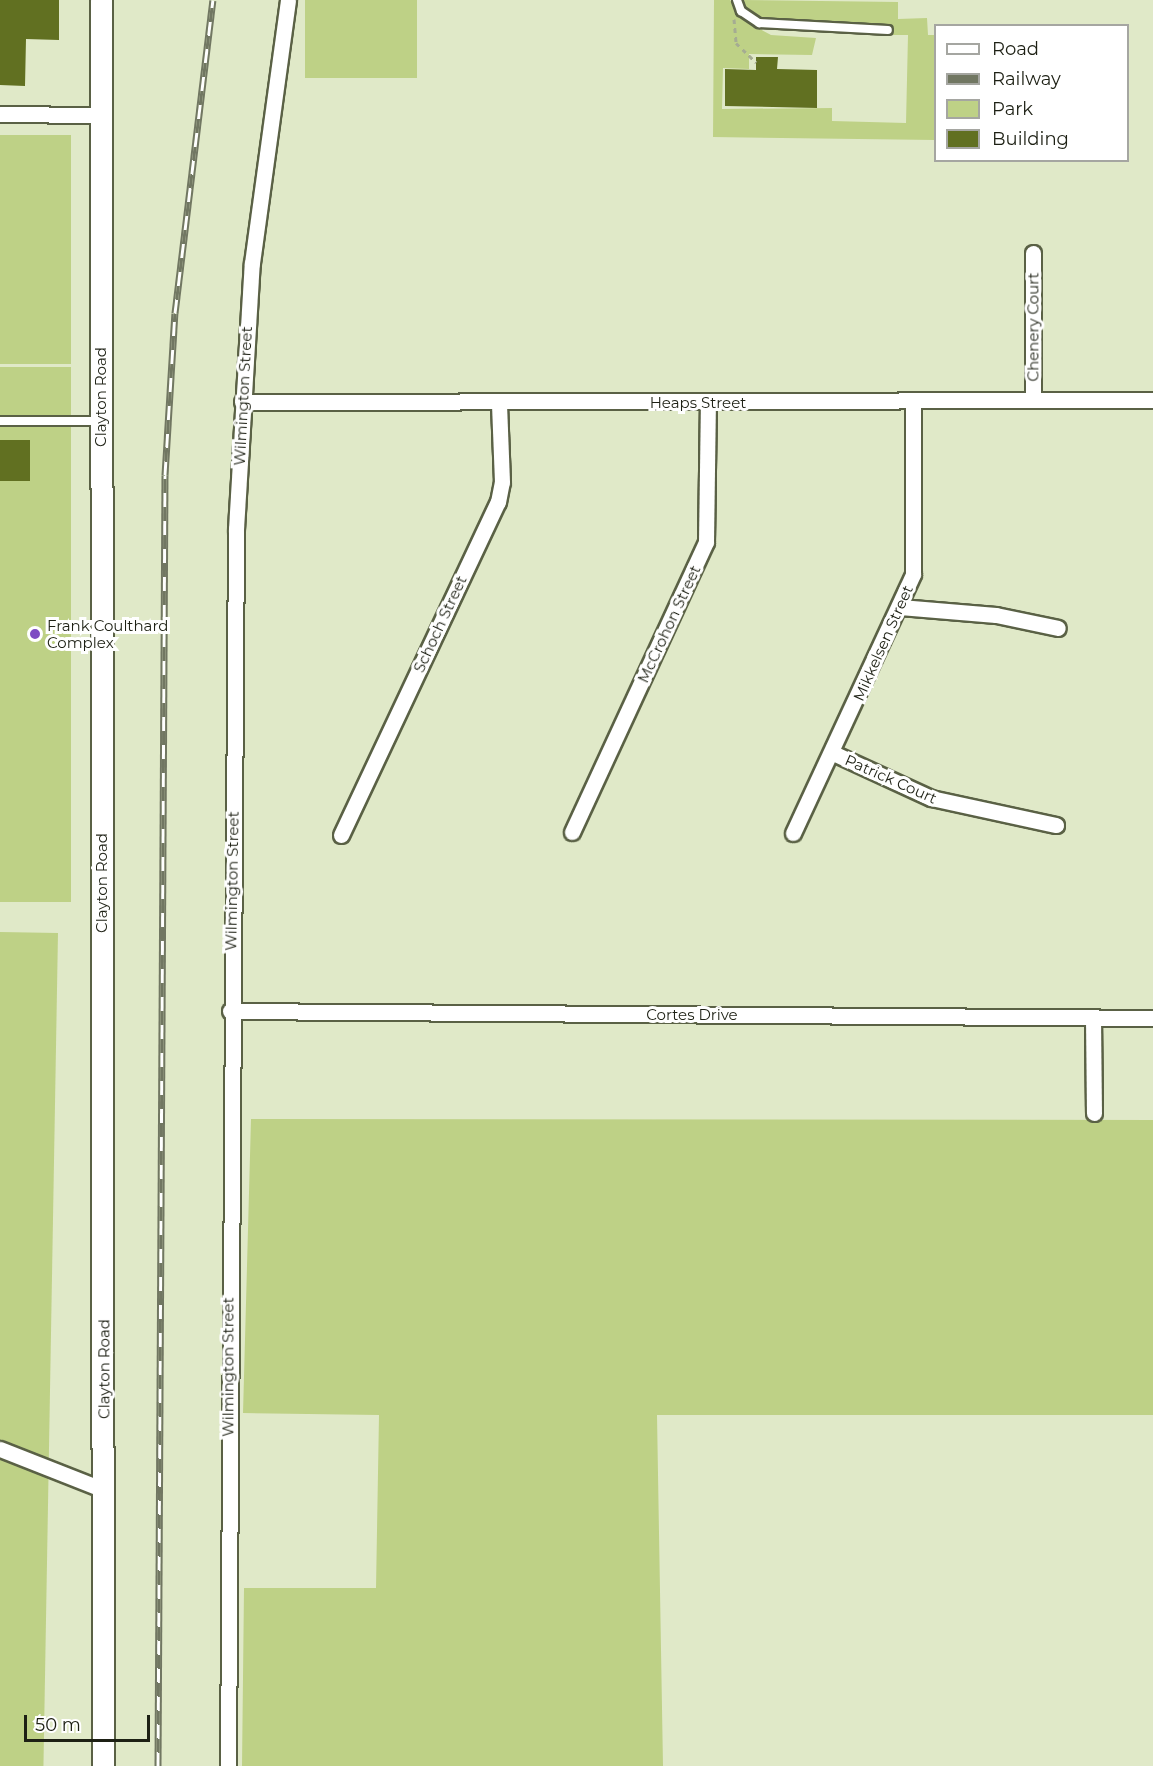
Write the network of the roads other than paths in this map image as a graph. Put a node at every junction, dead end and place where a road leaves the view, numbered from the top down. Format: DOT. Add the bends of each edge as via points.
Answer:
graph roads {
  1 [pos="101,0"];
  2 [pos="288,0"];
  3 [pos="738,2"];
  4 [pos="888,30"];
  5 [pos="0,114"];
  6 [pos="101,115"];
  7 [pos="1033,253"];
  8 [pos="1033,400"];
  9 [pos="1153,400"];
  10 [pos="242,402"];
  11 [pos="912,402"];
  12 [pos="708,403"];
  13 [pos="499,404"];
  14 [pos="0,421"];
  15 [pos="101,421"];
  16 [pos="900,607"];
  17 [pos="1058,628"];
  18 [pos="833,753"];
  19 [pos="1056,825"];
  20 [pos="572,832"];
  21 [pos="793,833"];
  22 [pos="341,836"];
  23 [pos="230,1011"];
  24 [pos="1093,1018"];
  25 [pos="1153,1018"];
  26 [pos="1094,1113"];
  27 [pos="0,1449"];
  28 [pos="104,1490"];
  29 [pos="103,1766"];
  30 [pos="228,1766"];
  1 -- 6 [label="street, Clayton Road"];
  2 -- 10 [label="street, Wilmington Street" via="252,263"];
  3 -- 4 [label="lane" via="759,23"];
  5 -- 6 [label="street"];
  6 -- 15 [label="street, Clayton Road"];
  7 -- 8 [label="street, Chenery Court"];
  8 -- 9 [label="street, Heaps Street"];
  8 -- 11 [label="street, Heaps Street"];
  10 -- 13 [label="street, Heaps Street"];
  10 -- 23 [label="street, Wilmington Street" via="233,674"];
  11 -- 12 [label="street, Heaps Street"];
  11 -- 16 [label="street, Mikkelsen Street" via="913,574"];
  12 -- 13 [label="street, Heaps Street"];
  12 -- 20 [label="street, McCrohon Street" via="706,542"];
  13 -- 22 [label="street, Schoch Street" via="502,482 498,502"];
  14 -- 15 [label="lane"];
  15 -- 28 [label="street, Clayton Road"];
  16 -- 17 [label="street" via="996,615"];
  16 -- 18 [label="street, Mikkelsen Street"];
  18 -- 19 [label="street, Patrick Court" via="931,798"];
  18 -- 21 [label="street, Mikkelsen Street"];
  23 -- 24 [label="street, Cortes Drive"];
  23 -- 30 [label="street, Wilmington Street"];
  24 -- 25 [label="street, Cortes Drive"];
  24 -- 26 [label="street"];
  27 -- 28 [label="street"];
  28 -- 29 [label="street, Clayton Road"];
}
